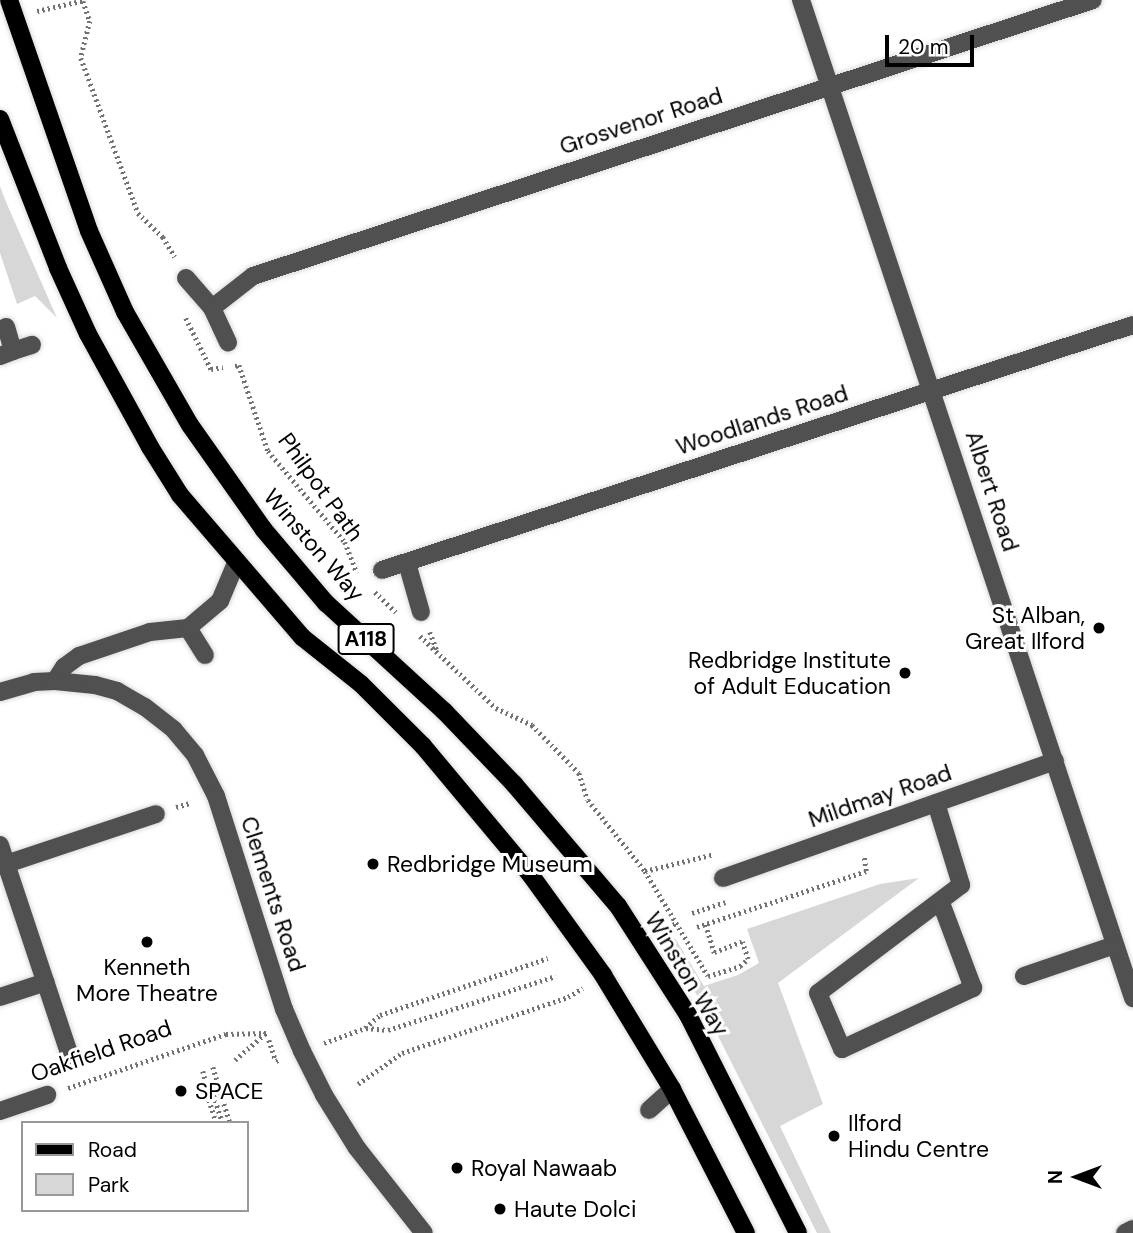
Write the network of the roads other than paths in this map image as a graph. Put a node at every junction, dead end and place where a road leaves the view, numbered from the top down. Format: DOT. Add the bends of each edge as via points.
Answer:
graph roads {
  1 [pos="9,0"];
  2 [pos="801,0"];
  3 [pos="1093,0"];
  4 [pos="830,86"];
  5 [pos="0,119"];
  6 [pos="186,278"];
  7 [pos="212,308"];
  8 [pos="1133,325"];
  9 [pos="6,327"];
  10 [pos="228,343"];
  11 [pos="32,345"];
  12 [pos="7,354"];
  13 [pos="933,390"];
  14 [pos="236,563"];
  15 [pos="407,563"];
  16 [pos="382,570"];
  17 [pos="413,617"];
  18 [pos="188,628"];
  19 [pos="205,655"];
  20 [pos="55,681"];
  21 [pos="0,692"];
  22 [pos="1055,761"];
  23 [pos="936,803"];
  24 [pos="156,814"];
  25 [pos="0,845"];
  26 [pos="6,864"];
  27 [pos="723,878"];
  28 [pos="941,903"];
  29 [pos="1115,945"];
  30 [pos="1024,976"];
  31 [pos="46,982"];
  32 [pos="0,997"];
  33 [pos="1133,998"];
  34 [pos="70,1056"];
  35 [pos="672,1089"];
  36 [pos="47,1095"];
  37 [pos="649,1110"];
  38 [pos="0,1111"];
  39 [pos="1133,1229"];
  40 [pos="424,1233"];
  41 [pos="746,1233"];
  42 [pos="798,1233"];
  43 [pos="1125,1233"];
  1 -- 42 [label="main road, Winston Way / A118" via="89,231 125,312 190,425 264,530 326,603 444,711 514,783 618,906 688,1015"];
  2 -- 4 [label="street, Albert Road"];
  3 -- 4 [label="street, Grosvenor Road"];
  4 -- 7 [label="street, Grosvenor Road" via="253,276"];
  4 -- 13 [label="street, Albert Road"];
  5 -- 14 [label="main road, A118" via="88,334 180,495"];
  6 -- 7 [label="street"];
  7 -- 10 [label="street"];
  8 -- 13 [label="street, Woodlands Road"];
  9 -- 12 [label="street"];
  11 -- 12 [label="street"];
  13 -- 15 [label="street, Woodlands Road"];
  13 -- 22 [label="street, Albert Road"];
  14 -- 18 [label="street" via="220,601"];
  14 -- 35 [label="main road, A118" via="302,637 361,684 423,746 477,808 586,950"];
  15 -- 16 [label="street, Woodlands Road"];
  15 -- 17 [label="street"];
  18 -- 19 [label="street"];
  18 -- 20 [label="street" via="150,632 79,656"];
  20 -- 21 [label="street, Clements Road"];
  20 -- 40 [label="street, Clements Road" via="117,691 174,730 195,755 216,796 284,1009 302,1051 357,1148"];
  22 -- 23 [label="street, Mildmay Road"];
  22 -- 29 [label="street, Albert Road"];
  23 -- 27 [label="street, Mildmay Road"];
  23 -- 28 [label="street" via="961,885"];
  24 -- 26 [label="street"];
  25 -- 26 [label="street"];
  26 -- 31 [label="street"];
  28 -- 28 [label="street" via="973,988 842,1049 818,993"];
  29 -- 30 [label="street"];
  29 -- 33 [label="street, Albert Road"];
  31 -- 32 [label="street"];
  31 -- 34 [label="street"];
  35 -- 37 [label="street"];
  35 -- 41 [label="main road, A118"];
  36 -- 38 [label="street, Oakfield Road"];
  39 -- 43 [label="street"];
}
